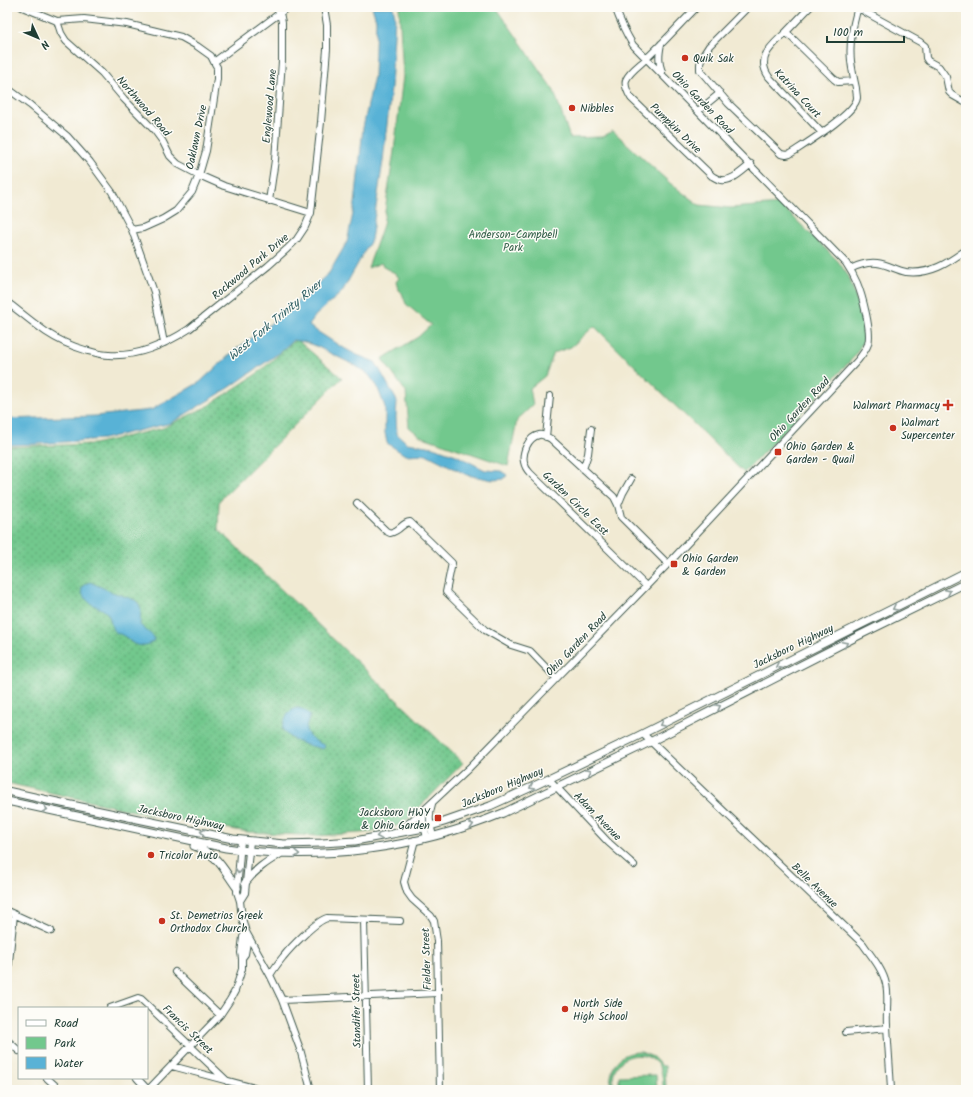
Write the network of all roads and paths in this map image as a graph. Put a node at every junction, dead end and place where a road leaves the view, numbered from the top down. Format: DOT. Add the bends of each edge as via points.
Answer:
graph roads {
  1 [pos="22,7"];
  2 [pos="276,7"];
  3 [pos="288,7"];
  4 [pos="324,7"];
  5 [pos="615,7"];
  6 [pos="697,7"];
  7 [pos="748,7"];
  8 [pos="810,7"];
  9 [pos="858,7"];
  10 [pos="280,13"];
  11 [pos="57,21"];
  12 [pos="786,32"];
  13 [pos="662,43"];
  14 [pos="647,58"];
  15 [pos="214,62"];
  16 [pos="663,75"];
  17 [pos="854,81"];
  18 [pos="7,88"];
  19 [pos="720,93"];
  20 [pos="966,103"];
  21 [pos="698,111"];
  22 [pos="822,132"];
  23 [pos="750,164"];
  24 [pos="199,176"];
  25 [pos="269,201"];
  26 [pos="310,213"];
  27 [pos="132,230"];
  28 [pos="966,250"];
  29 [pos="850,269"];
  30 [pos="7,302"];
  31 [pos="164,343"];
  32 [pos="550,396"];
  33 [pos="591,429"];
  34 [pos="546,437"];
  35 [pos="583,469"];
  36 [pos="631,479"];
  37 [pos="357,503"];
  38 [pos="618,504"];
  39 [pos="668,564"];
  40 [pos="965,574"];
  41 [pos="966,583"];
  42 [pos="646,586"];
  43 [pos="764,673"];
  44 [pos="556,678"];
  45 [pos="767,682"];
  46 [pos="642,734"];
  47 [pos="650,742"];
  48 [pos="549,779"];
  49 [pos="556,787"];
  50 [pos="7,790"];
  51 [pos="32,797"];
  52 [pos="7,801"];
  53 [pos="432,803"];
  54 [pos="30,806"];
  55 [pos="424,811"];
  56 [pos="428,827"];
  57 [pos="397,833"];
  58 [pos="170,837"];
  59 [pos="430,837"];
  60 [pos="241,840"];
  61 [pos="415,840"];
  62 [pos="250,841"];
  63 [pos="240,850"];
  64 [pos="249,851"];
  65 [pos="280,853"];
  66 [pos="634,865"];
  67 [pos="246,883"];
  68 [pos="237,888"];
  69 [pos="240,901"];
  70 [pos="7,911"];
  71 [pos="14,915"];
  72 [pos="364,920"];
  73 [pos="400,921"];
  74 [pos="51,931"];
  75 [pos="10,934"];
  76 [pos="247,934"];
  77 [pos="175,972"];
  78 [pos="270,975"];
  79 [pos="7,981"];
  80 [pos="438,993"];
  81 [pos="366,996"];
  82 [pos="282,1000"];
  83 [pos="113,1007"];
  84 [pos="220,1015"];
  85 [pos="887,1028"];
  86 [pos="846,1032"];
  87 [pos="7,1040"];
  88 [pos="191,1046"];
  89 [pos="18,1049"];
  90 [pos="172,1066"];
  91 [pos="48,1079"];
  92 [pos="138,1079"];
  93 [pos="227,1080"];
  94 [pos="150,1088"];
  95 [pos="60,1090"];
  96 [pos="158,1090"];
  97 [pos="262,1090"];
  98 [pos="311,1090"];
  99 [pos="368,1090"];
  100 [pos="440,1090"];
  101 [pos="891,1090"];
  1 -- 11 [label="street"];
  2 -- 10 [label="street"];
  3 -- 10 [label="street"];
  4 -- 26 [label="street, Rockwood Park Drive" via="327,49"];
  5 -- 14 [label="street, Ohio Garden Road" via="633,45"];
  6 -- 13 [label="street"];
  7 -- 19 [label="street" via="709,46 702,57 700,70"];
  8 -- 12 [label="street"];
  9 -- 17 [label="street" via="850,47"];
  9 -- 20 [label="street" via="925,46 926,58 939,67 946,77 949,92"];
  10 -- 15 [label="street"];
  10 -- 25 [label="street, Englewood Lane" via="282,61 275,160"];
  11 -- 15 [label="street" via="84,19 127,24 181,37 211,56"];
  11 -- 24 [label="street, Northwood Road" via="66,40 102,73 155,131 170,156 178,164"];
  12 -- 17 [label="street" via="838,82"];
  12 -- 22 [label="street, Katrina Court" via="768,48 764,58 765,71"];
  13 -- 14 [label="street"];
  13 -- 16 [label="street" via="658,58"];
  14 -- 16 [label="street, Ohio Garden Road"];
  14 -- 23 [label="street, Pumpkin Drive" via="632,71 626,81 631,98 717,179 727,180 734,177"];
  15 -- 24 [label="street, Oaklawn Drive" via="217,67 217,79 206,151"];
  16 -- 21 [label="street, Ohio Garden Road"];
  17 -- 22 [label="street" via="857,98 854,105"];
  18 -- 27 [label="street" via="67,136 90,162 112,192"];
  19 -- 21 [label="street"];
  19 -- 22 [label="street" via="781,154 790,154"];
  21 -- 23 [label="street, Ohio Garden Road"];
  23 -- 29 [label="street, Ohio Garden Road"];
  24 -- 25 [label="street, Northwood Road"];
  24 -- 27 [label="street, Oaklawn Drive" via="192,192 176,211 143,228"];
  25 -- 26 [label="street, Northwood Road"];
  26 -- 31 [label="street, Rockwood Park Drive" via="297,239 282,253 189,329"];
  27 -- 31 [label="street" via="154,292"];
  28 -- 29 [label="street" via="948,263 919,272 906,272 876,263 858,265"];
  29 -- 39 [label="street, Ohio Garden Road" via="869,326 868,343 864,351"];
  30 -- 31 [label="street, Rockwood Park Drive" via="46,332 64,342 99,354 130,354"];
  32 -- 34 [label="street"];
  33 -- 35 [label="street"];
  34 -- 35 [label="street"];
  34 -- 42 [label="street, Garden Circle East" via="539,435 529,441 524,454 525,467"];
  35 -- 38 [label="street" via="614,497"];
  36 -- 38 [label="street"];
  37 -- 44 [label="street" via="390,533 396,532 410,522 452,562 446,592 485,630 511,645 530,652"];
  38 -- 39 [label="street" via="621,517"];
  39 -- 42 [label="street, Ohio Garden Road"];
  40 -- 43 [label="main road, Jacksboro Highway, one-way"];
  45 -- 41 [label="main road, Jacksboro Highway, one-way"];
  42 -- 44 [label="street, Ohio Garden Road"];
  43 -- 45 [label="main road"];
  43 -- 46 [label="main road, Jacksboro Highway, one-way"];
  44 -- 53 [label="street, Ohio Garden Road"];
  47 -- 45 [label="main road, Jacksboro Highway, one-way"];
  46 -- 47 [label="street, Belle Avenue"];
  46 -- 48 [label="main road, Jacksboro Highway"];
  49 -- 47 [label="main road, Jacksboro Highway, one-way"];
  47 -- 85 [label="street, Belle Avenue" via="863,944 879,967 887,985"];
  48 -- 49 [label="street, Adam Avenue"];
  48 -- 56 [label="main road, Jacksboro Highway, one-way" via="490,806"];
  59 -- 49 [label="main road, Jacksboro Highway, one-way" via="480,823"];
  49 -- 66 [label="street, Adam Avenue" via="608,842"];
  50 -- 51 [label="main road, Jacksboro Highway"];
  51 -- 54 [label="main road"];
  60 -- 51 [label="main road, Jacksboro Highway, one-way"];
  52 -- 54 [label="main road, Jacksboro Highway"];
  53 -- 55 [label="street, Ohio Garden Road"];
  53 -- 56 [label="street"];
  54 -- 58 [label="main road, Jacksboro Highway, one-way"];
  55 -- 56 [label="street" via="423,821"];
  55 -- 57 [label="main road"];
  56 -- 57 [label="main road, Jacksboro Highway"];
  56 -- 59 [label="street"];
  57 -- 62 [label="main road, Jacksboro Highway, one-way" via="355,841 322,843 284,844"];
  58 -- 63 [label="main road, Jacksboro Highway"];
  58 -- 68 [label="main road" via="210,853"];
  59 -- 61 [label="main road, Jacksboro Highway"];
  60 -- 62 [label="main road, Jacksboro Highway"];
  60 -- 63 [label="street"];
  65 -- 61 [label="main road, Jacksboro Highway, one-way" via="332,853"];
  61 -- 80 [label="street, Fielder Street" via="404,882 412,899 434,921"];
  62 -- 64 [label="street"];
  63 -- 64 [label="main road, Jacksboro Highway"];
  63 -- 68 [label="street, one-way"];
  64 -- 65 [label="main road, Jacksboro Highway"];
  64 -- 67 [label="street"];
  65 -- 67 [label="main road" via="263,864"];
  67 -- 69 [label="street"];
  68 -- 69 [label="street"];
  69 -- 76 [label="street"];
  70 -- 71 [label="street"];
  71 -- 74 [label="street"];
  71 -- 75 [label="street"];
  72 -- 73 [label="street"];
  72 -- 78 [label="street" via="322,919 283,957"];
  72 -- 81 [label="street, Standifer Street"];
  75 -- 79 [label="street"];
  76 -- 78 [label="street"];
  76 -- 84 [label="street" via="243,937 240,953 242,969 235,991"];
  77 -- 84 [label="street"];
  78 -- 82 [label="street"];
  80 -- 81 [label="street"];
  80 -- 100 [label="street, Fielder Street"];
  81 -- 82 [label="street"];
  81 -- 99 [label="street, Standifer Street"];
  82 -- 98 [label="street" via="300,1049"];
  83 -- 88 [label="street, Francis Street" via="141,999"];
  84 -- 88 [label="street"];
  85 -- 86 [label="street"];
  85 -- 101 [label="street, Belle Avenue"];
  87 -- 89 [label="street"];
  88 -- 90 [label="street"];
  88 -- 93 [label="street, Francis Street"];
  90 -- 93 [label="street"];
  90 -- 94 [label="street"];
  91 -- 95 [label="street"];
  92 -- 94 [label="street"];
  93 -- 97 [label="street"];
  94 -- 96 [label="street"];
}
